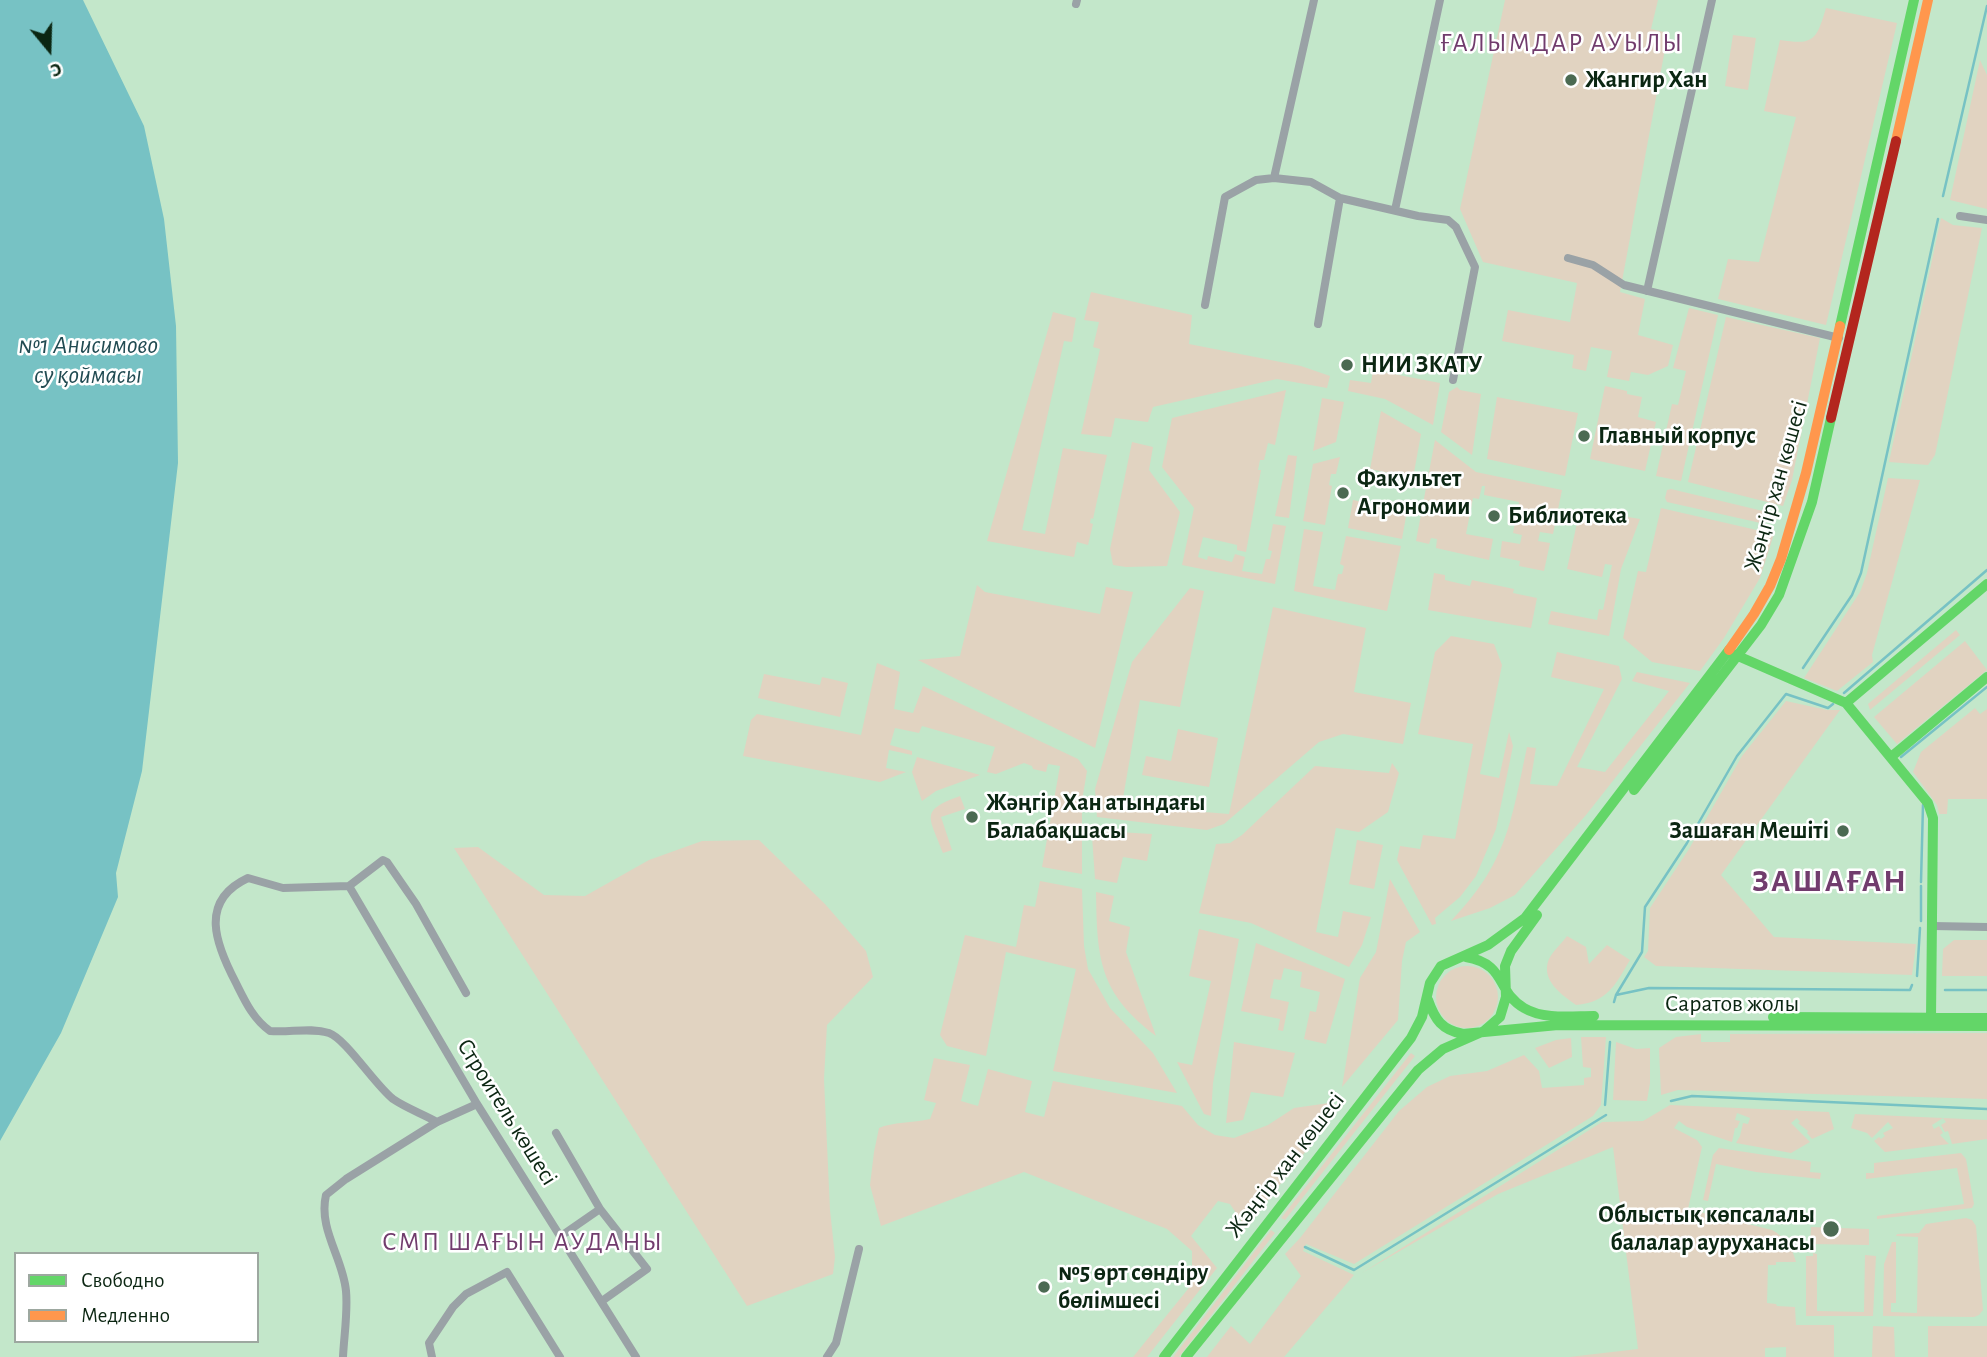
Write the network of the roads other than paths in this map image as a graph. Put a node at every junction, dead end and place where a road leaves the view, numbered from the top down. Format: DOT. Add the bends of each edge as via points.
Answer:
graph roads {
  1 [pos="1314,0"];
  2 [pos="1440,0"];
  3 [pos="1712,0"];
  4 [pos="1914,0"];
  5 [pos="1928,0"];
  6 [pos="1274,178"];
  7 [pos="1340,198"];
  8 [pos="1395,210"];
  9 [pos="1960,216"];
  10 [pos="1987,220"];
  11 [pos="1567,258"];
  12 [pos="1647,291"];
  13 [pos="1205,305"];
  14 [pos="1318,324"];
  15 [pos="1836,337"];
  16 [pos="1849,340"];
  17 [pos="1452,380"];
  18 [pos="1987,584"];
  19 [pos="1733,654"];
  20 [pos="1987,677"];
  21 [pos="1846,703"];
  22 [pos="1891,757"];
  23 [pos="349,886"];
  24 [pos="1933,926"];
  25 [pos="1987,927"];
  26 [pos="1459,957"];
  27 [pos="1504,983"];
  28 [pos="1428,992"];
  29 [pos="466,993"];
  30 [pos="1931,1018"];
  31 [pos="1987,1018"];
  32 [pos="1987,1027"];
  33 [pos="1478,1034"];
  34 [pos="477,1104"];
  35 [pos="437,1122"];
  36 [pos="556,1133"];
  37 [pos="600,1209"];
  38 [pos="561,1236"];
  39 [pos="859,1249"];
  40 [pos="602,1301"];
  41 [pos="343,1357"];
  42 [pos="432,1357"];
  43 [pos="560,1357"];
  44 [pos="636,1357"];
  45 [pos="827,1357"];
  46 [pos="1164,1357"];
  47 [pos="1186,1357"];
  1 -- 6 [label="street"];
  2 -- 8 [label="street"];
  3 -- 12 [label="street"];
  4 -- 15 [label="main road, Жәңгір хан көшесі"];
  5 -- 16 [label="main road, Жәңгір хан көшесі"];
  6 -- 7 [label="street" via="1311,181"];
  6 -- 13 [label="street" via="1256,180 1225,197"];
  7 -- 8 [label="street"];
  7 -- 14 [label="street"];
  8 -- 17 [label="street" via="1448,220 1475,267"];
  9 -- 10 [label="street"];
  11 -- 12 [label="street"];
  12 -- 15 [label="street"];
  15 -- 16 [label="street"];
  15 -- 19 [label="main road, Жәңгір хан көшесі" via="1806,473 1781,559"];
  16 -- 19 [label="main road, Жәңгір хан көшесі" via="1812,502 1790,568 1767,615"];
  18 -- 21 [label="main road"];
  19 -- 21 [label="main road"];
  19 -- 26 [label="main road, Жәңгір хан көшесі" via="1525,918 1488,946"];
  19 -- 27 [label="main road, Жәңгір хан көшесі" via="1525,932 1505,966"];
  20 -- 22 [label="main road"];
  21 -- 22 [label="main road"];
  22 -- 24 [label="main road" via="1932,814"];
  23 -- 29 [label="street" via="377,862 387,862"];
  23 -- 34 [label="street, Строитель көшесі"];
  23 -- 35 [label="street" via="283,888 248,878 238,883 225,892 217,907 221,955 261,1025 270,1031 331,1033 394,1100"];
  24 -- 25 [label="street"];
  24 -- 30 [label="main road"];
  26 -- 27 [label="main road" via="1486,961"];
  26 -- 28 [label="main road, Жәңгір хан көшесі" via="1441,967"];
  27 -- 30 [label="main road, Саратов жолы" via="1521,1006 1548,1015"];
  27 -- 33 [label="main road, Жәңгір хан көшесі" via="1504,1011"];
  28 -- 33 [label="main road" via="1430,1009 1439,1023 1453,1032"];
  28 -- 46 [label="main road, Жәңгір хан көшесі" via="1422,1017 1407,1044"];
  30 -- 31 [label="main road, Саратов жолы"];
  32 -- 33 [label="main road, Саратов жолы" via="1583,1025"];
  33 -- 47 [label="main road, Жәңгір хан көшесі" via="1443,1049 1418,1070"];
  34 -- 35 [label="street"];
  34 -- 38 [label="street, Строитель көшесі"];
  35 -- 41 [label="street" via="326,1195 323,1218 346,1291"];
  36 -- 37 [label="street"];
  37 -- 38 [label="street"];
  37 -- 40 [label="street" via="647,1269"];
  38 -- 40 [label="street, Строитель көшесі"];
  39 -- 45 [label="street" via="836,1343"];
  40 -- 44 [label="street, Строитель көшесі"];
  42 -- 43 [label="street" via="429,1343 453,1307 466,1294 507,1272"];
}
